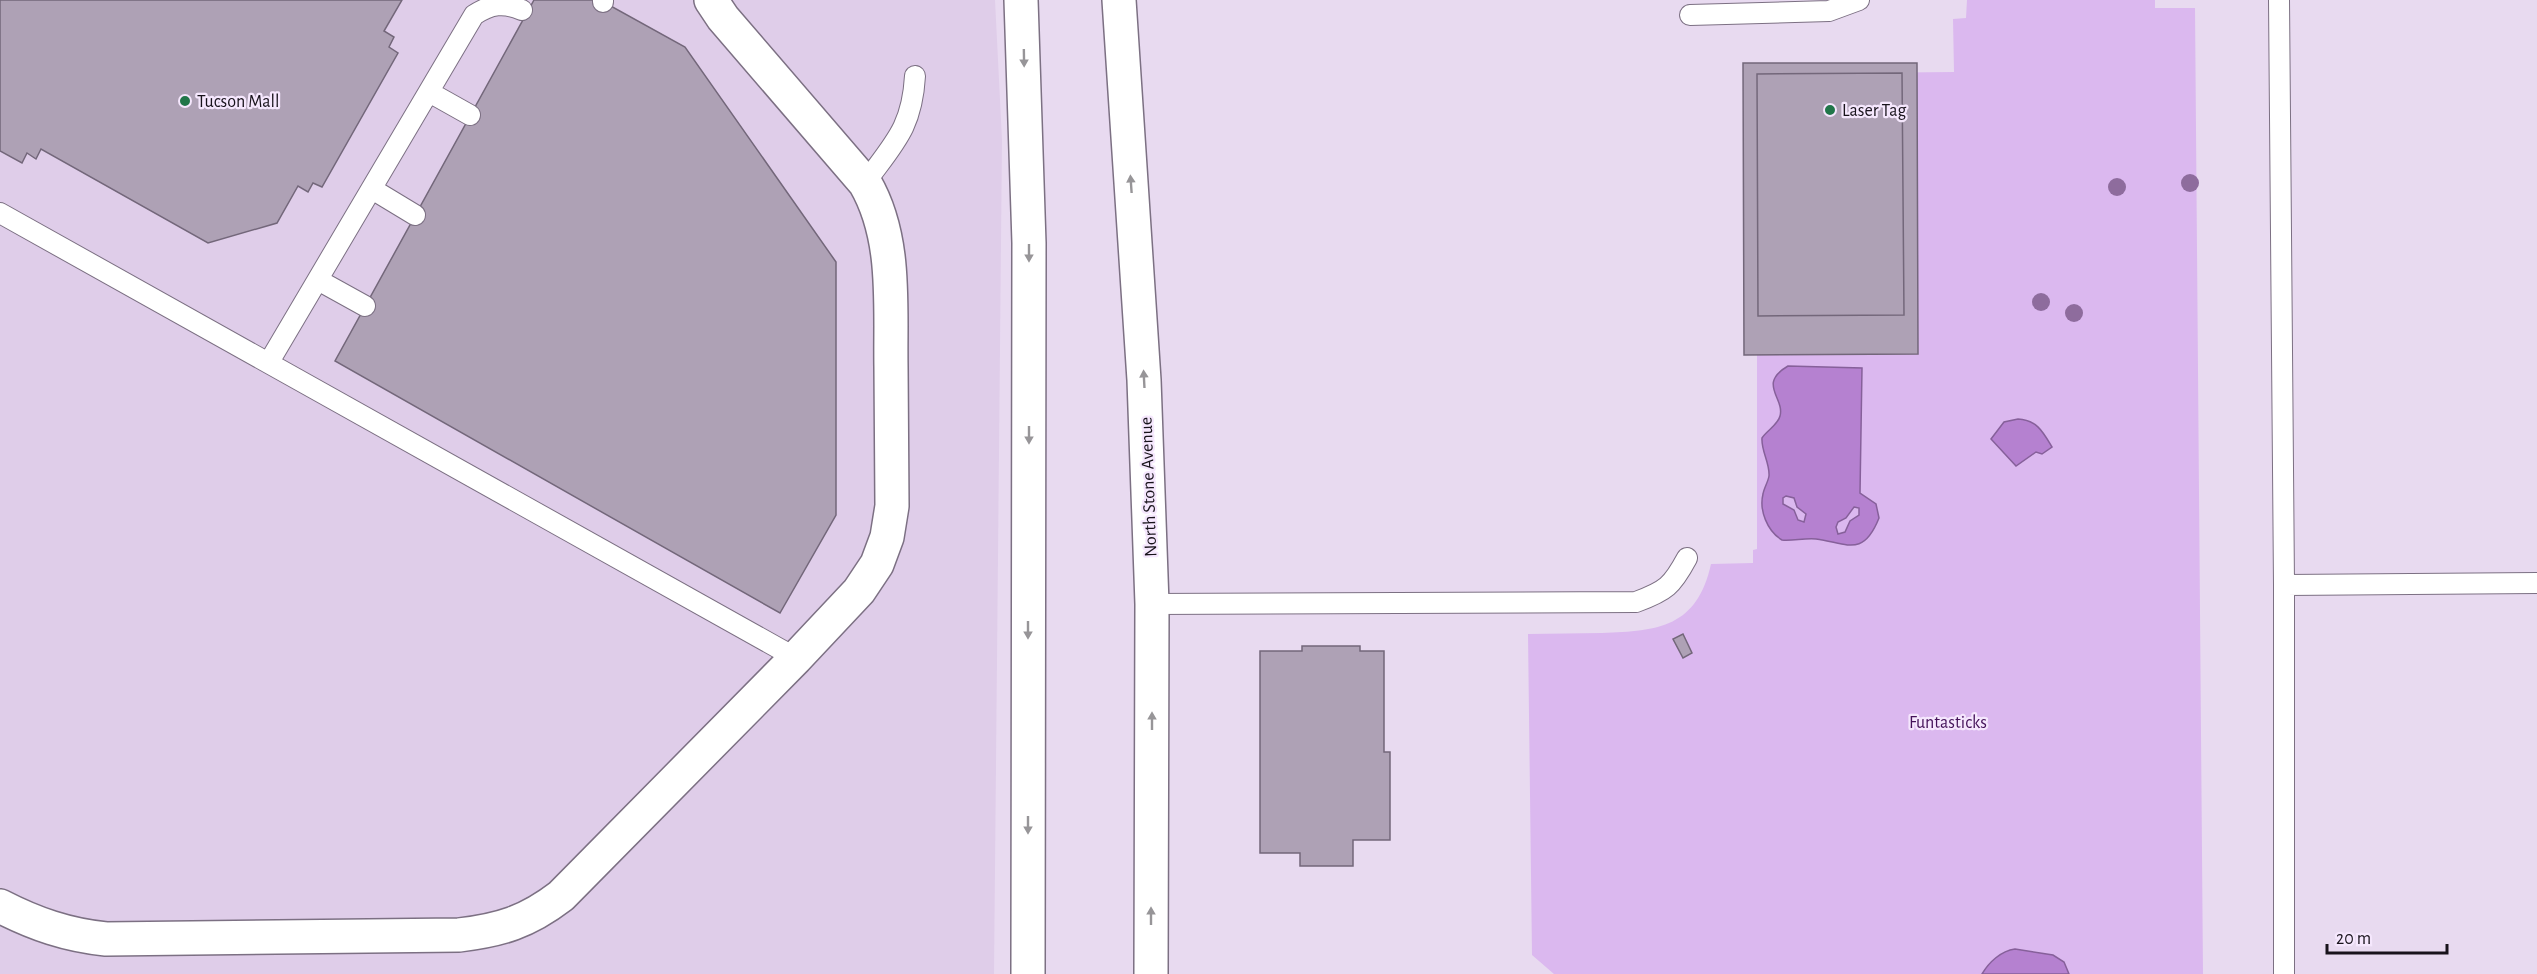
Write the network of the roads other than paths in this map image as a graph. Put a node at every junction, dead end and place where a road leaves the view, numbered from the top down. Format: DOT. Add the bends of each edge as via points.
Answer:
graph roads {
  1 [pos="711,0"];
  2 [pos="1021,0"];
  3 [pos="1119,0"];
  4 [pos="1859,0"];
  5 [pos="2279,0"];
  6 [pos="522,10"];
  7 [pos="1690,15"];
  8 [pos="915,76"];
  9 [pos="429,92"];
  10 [pos="470,115"];
  11 [pos="865,183"];
  12 [pos="372,189"];
  13 [pos="0,213"];
  14 [pos="416,215"];
  15 [pos="318,280"];
  16 [pos="365,306"];
  17 [pos="269,362"];
  18 [pos="1686,558"];
  19 [pos="2537,583"];
  20 [pos="2284,585"];
  21 [pos="1152,604"];
  22 [pos="796,658"];
  23 [pos="0,906"];
  24 [pos="1028,974"];
  25 [pos="1151,974"];
  26 [pos="2284,974"];
  1 -- 11 [label="main road"];
  2 -- 24 [label="main road, one-way" via="1029,243"];
  21 -- 3 [label="main road, North Stone Avenue, one-way" via="1145,402"];
  4 -- 7 [label="lane" via="1829,11"];
  5 -- 20 [label="lane"];
  6 -- 9 [label="lane" via="507,4 488,6 474,15"];
  8 -- 11 [label="lane" via="904,129"];
  9 -- 10 [label="lane"];
  9 -- 12 [label="lane"];
  11 -- 22 [label="main road" via="876,202 888,247 892,506 887,537 862,588"];
  12 -- 14 [label="lane"];
  12 -- 15 [label="lane"];
  13 -- 17 [label="lane"];
  15 -- 16 [label="lane"];
  15 -- 17 [label="lane"];
  17 -- 22 [label="lane"];
  18 -- 21 [label="lane" via="1675,580 1658,594 1636,602"];
  19 -- 20 [label="lane"];
  20 -- 26 [label="lane"];
  25 -- 21 [label="main road, North Stone Avenue, one-way"];
  22 -- 23 [label="main road" via="561,896 515,925 459,935 106,939 51,929"];
}
